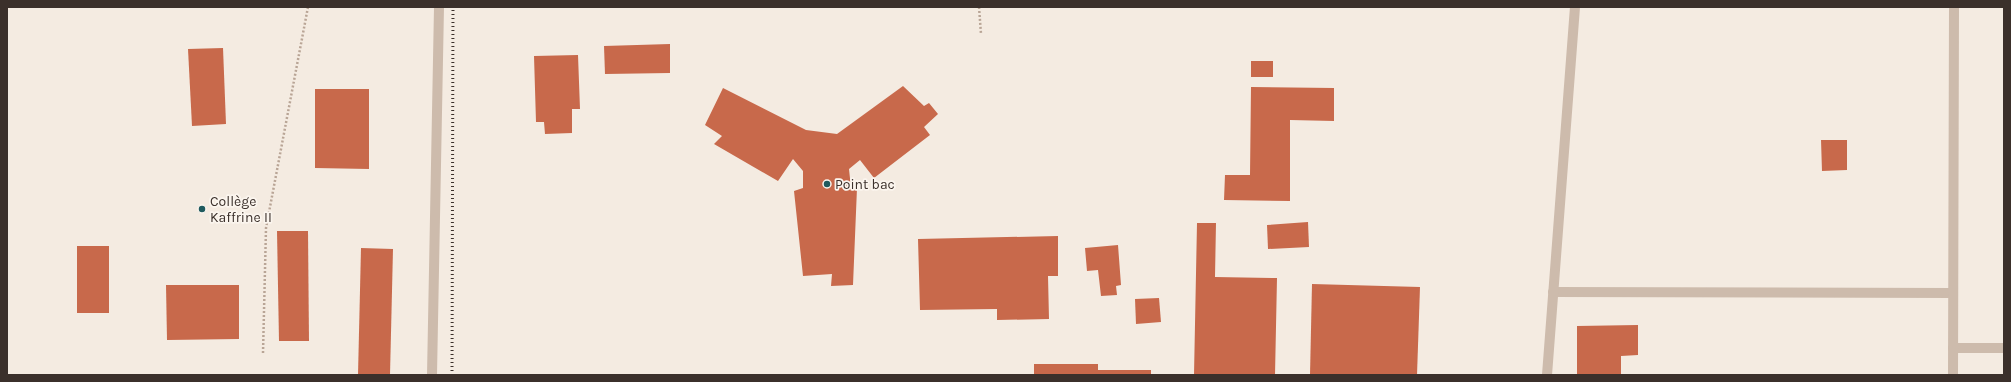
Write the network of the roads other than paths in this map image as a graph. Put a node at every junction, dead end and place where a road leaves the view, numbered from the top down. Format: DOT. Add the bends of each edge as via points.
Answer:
graph roads {
  1 [pos="439,7"];
  2 [pos="1575,7"];
  3 [pos="1954,7"];
  4 [pos="1553,292"];
  5 [pos="1953,293"];
  6 [pos="1953,348"];
  7 [pos="2004,348"];
  8 [pos="432,375"];
  9 [pos="1547,375"];
  10 [pos="1953,375"];
  1 -- 8 [label="street"];
  2 -- 4 [label="street"];
  3 -- 5 [label="street"];
  4 -- 5 [label="street"];
  4 -- 9 [label="street"];
  5 -- 6 [label="street"];
  6 -- 7 [label="street"];
  6 -- 10 [label="street"];
}
